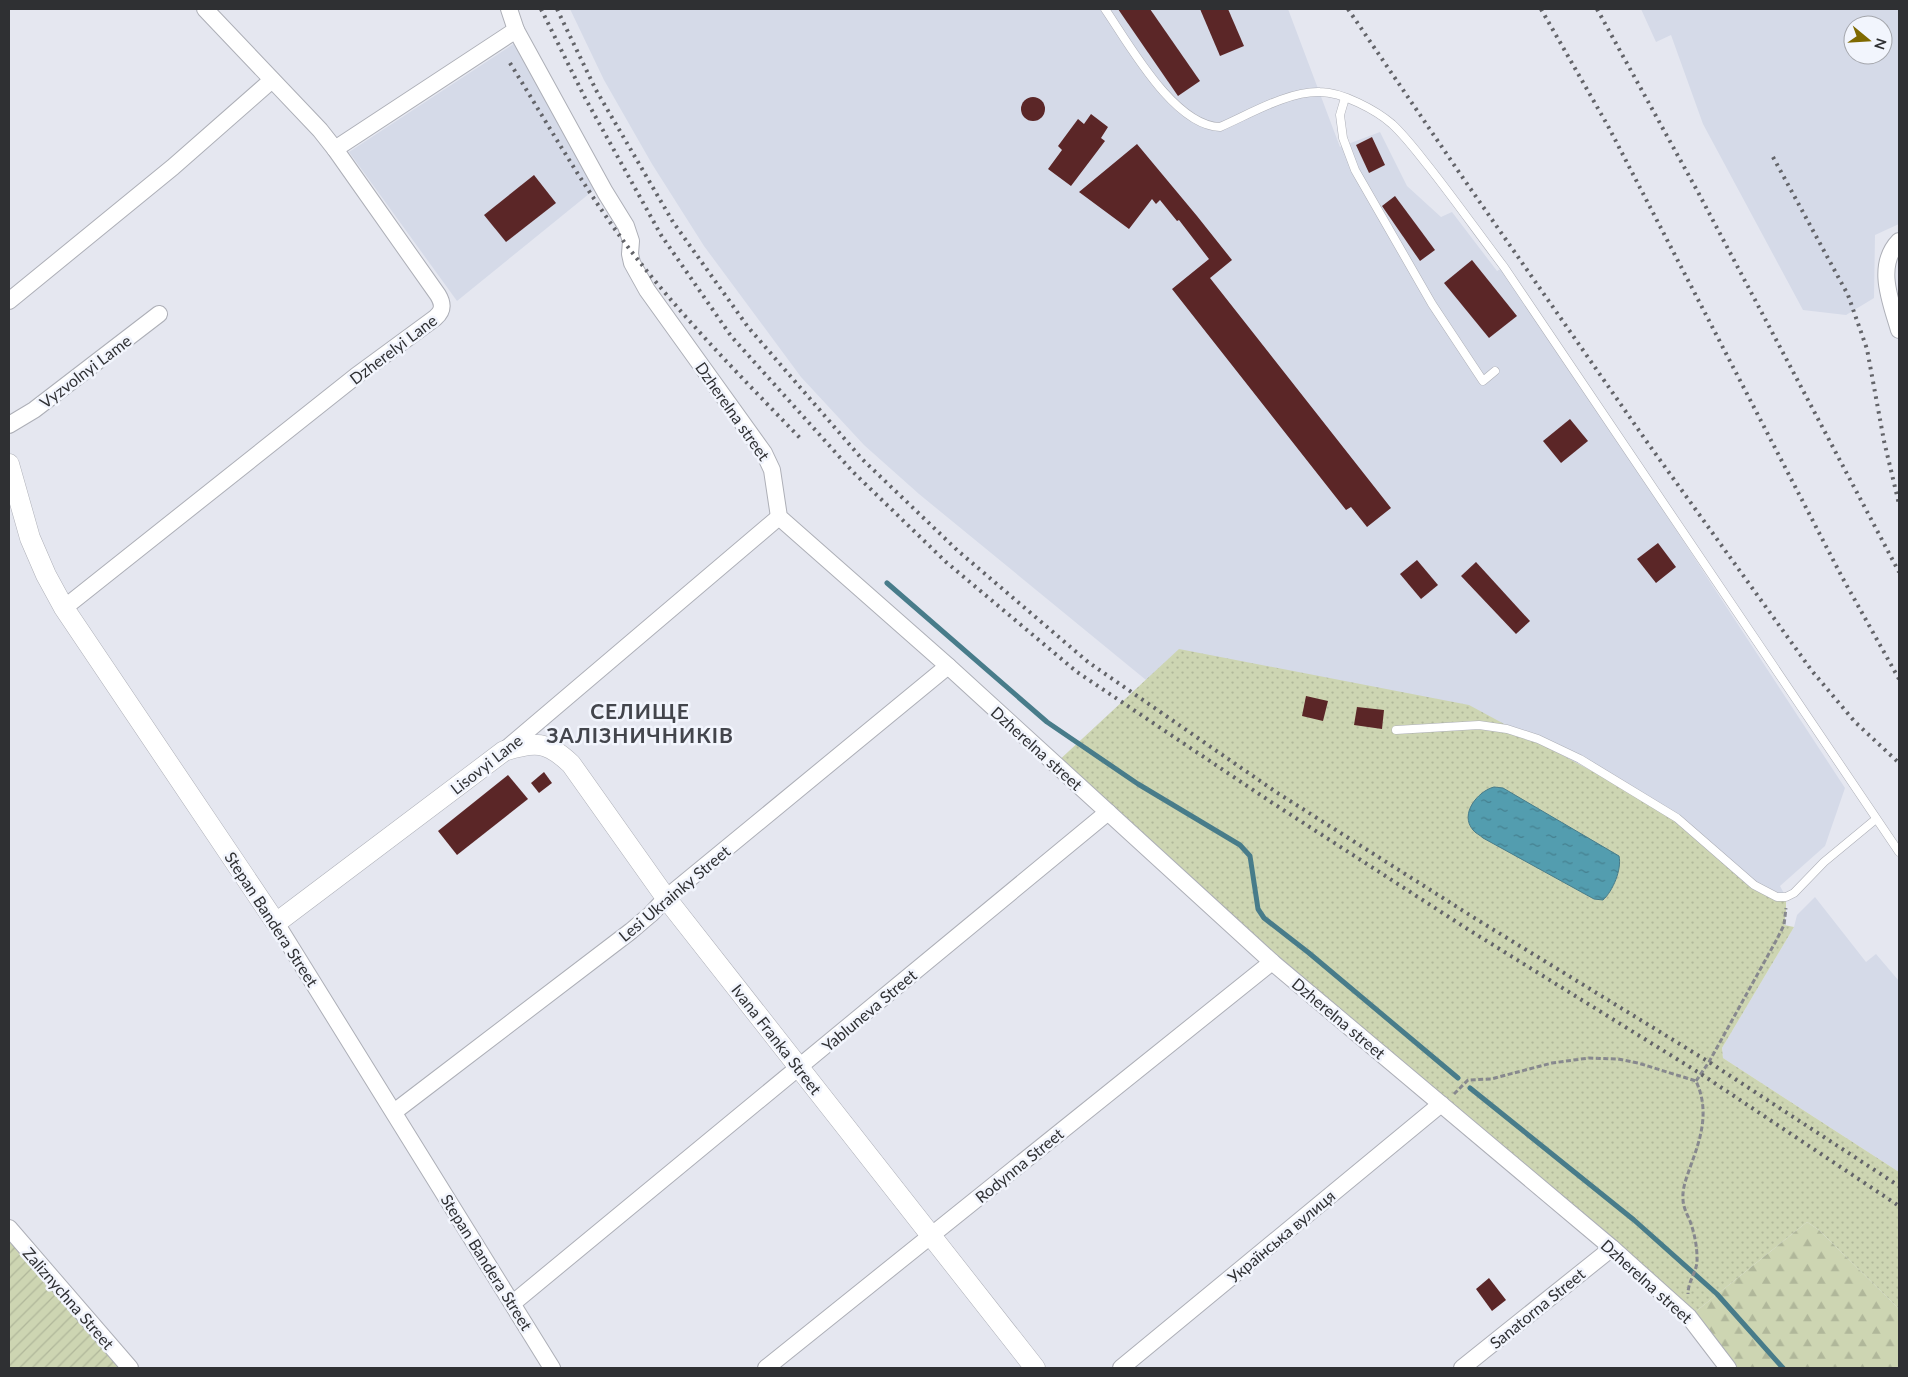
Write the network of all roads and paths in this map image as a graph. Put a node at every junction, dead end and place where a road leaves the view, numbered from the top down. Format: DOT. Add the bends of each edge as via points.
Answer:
graph roads {
  1 [pos="206,9"];
  2 [pos="509,9"];
  3 [pos="1105,9"];
  4 [pos="516,30"];
  5 [pos="272,80"];
  6 [pos="1346,98"];
  7 [pos="335,149"];
  8 [pos="1895,246"];
  9 [pos="9,301"];
  10 [pos="159,314"];
  11 [pos="1899,330"];
  12 [pos="1495,371"];
  13 [pos="9,425"];
  14 [pos="9,464"];
  15 [pos="13,501"];
  16 [pos="778,517"];
  17 [pos="64,608"];
  18 [pos="948,666"];
  19 [pos="1396,730"];
  20 [pos="504,751"];
  21 [pos="1108,812"];
  22 [pos="1876,819"];
  23 [pos="1899,852"];
  24 [pos="1786,897"];
  25 [pos="666,898"];
  26 [pos="276,923"];
  27 [pos="1272,962"];
  28 [pos="799,1068"];
  29 [pos="1696,1081"];
  30 [pos="1441,1104"];
  31 [pos="394,1112"];
  32 [pos="9,1228"];
  33 [pos="931,1235"];
  34 [pos="1612,1248"];
  35 [pos="1691,1277"];
  36 [pos="513,1304"];
  37 [pos="130,1368"];
  38 [pos="552,1368"];
  39 [pos="766,1368"];
  40 [pos="1035,1368"];
  41 [pos="1121,1368"];
  42 [pos="1462,1368"];
  43 [pos="1728,1368"];
  1 -- 5 [label="street, Dzherelyi Lane"];
  2 -- 4 [label="street, Dzherelna street"];
  3 -- 6 [label="lane" via="1160,89 1200,122 1220,127 1286,98 1320,92"];
  4 -- 7 [label="street"];
  4 -- 16 [label="street, Dzherelna street" via="626,226 631,241 632,263 647,290 764,453 772,470"];
  5 -- 7 [label="street, Dzherelyi Lane"];
  5 -- 9 [label="street" via="173,167"];
  6 -- 12 [label="lane" via="1340,115 1343,138 1355,170 1432,304 1483,381"];
  6 -- 22 [label="lane" via="1374,112 1398,131 1504,267"];
  7 -- 17 [label="street, Dzherelyi Lane" via="442,301 441,313 356,376"];
  8 -- 11 [label="street" via="1887,266 1886,285"];
  10 -- 13 [label="street, Vyzvolnyi Lame" via="34,410"];
  14 -- 15 [label="street, Stepan Bandera Street"];
  15 -- 17 [label="street, Stepan Bandera Street"];
  16 -- 18 [label="street, Dzherelna street"];
  16 -- 20 [label="street, Lisovyi Lane"];
  17 -- 26 [label="street, Stepan Bandera Street"];
  18 -- 21 [label="street, Dzherelna street"];
  18 -- 25 [label="street, Lesi Ukrainky Street"];
  19 -- 24 [label="lane" via="1479,725 1507,729 1538,739 1580,759 1671,814 1754,885 1770,895"];
  20 -- 25 [label="street, Ivana Franka Street" via="533,744 547,745 560,753"];
  20 -- 26 [label="street, Lisovyi Lane"];
  21 -- 27 [label="street, Dzherelna street"];
  21 -- 28 [label="street, Yabluneva Street"];
  22 -- 23 [label="lane"];
  22 -- 24 [label="lane" via="1824,862 1794,894"];
  24 -- 29 [label="path" via="1784,925"];
  25 -- 28 [label="street, Ivana Franka Street"];
  25 -- 31 [label="street, Lesi Ukrainky Street" via="631,931"];
  26 -- 31 [label="street, Stepan Bandera Street"];
  27 -- 30 [label="street, Dzherelna street"];
  27 -- 33 [label="street, Rodynna Street"];
  28 -- 33 [label="street, Ivana Franka Street"];
  28 -- 36 [label="street, Yabluneva Street"];
  29 -- 30 [label="path" via="1638,1063 1589,1058 1552,1062 1491,1079 1468,1080"];
  29 -- 35 [label="path" via="1702,1095 1703,1118 1700,1141 1682,1199 1698,1260"];
  30 -- 34 [label="street, Dzherelna street"];
  30 -- 41 [label="street, Українська вулиця"];
  31 -- 36 [label="street, Stepan Bandera Street"];
  32 -- 37 [label="street, Zaliznychna Street"];
  33 -- 39 [label="street, Rodynna Street"];
  33 -- 40 [label="street, Ivana Franka Street"];
  34 -- 42 [label="street, Sanatorna Street"];
  34 -- 43 [label="street, Dzherelna street" via="1689,1317"];
  36 -- 38 [label="street, Stepan Bandera Street"];
}
